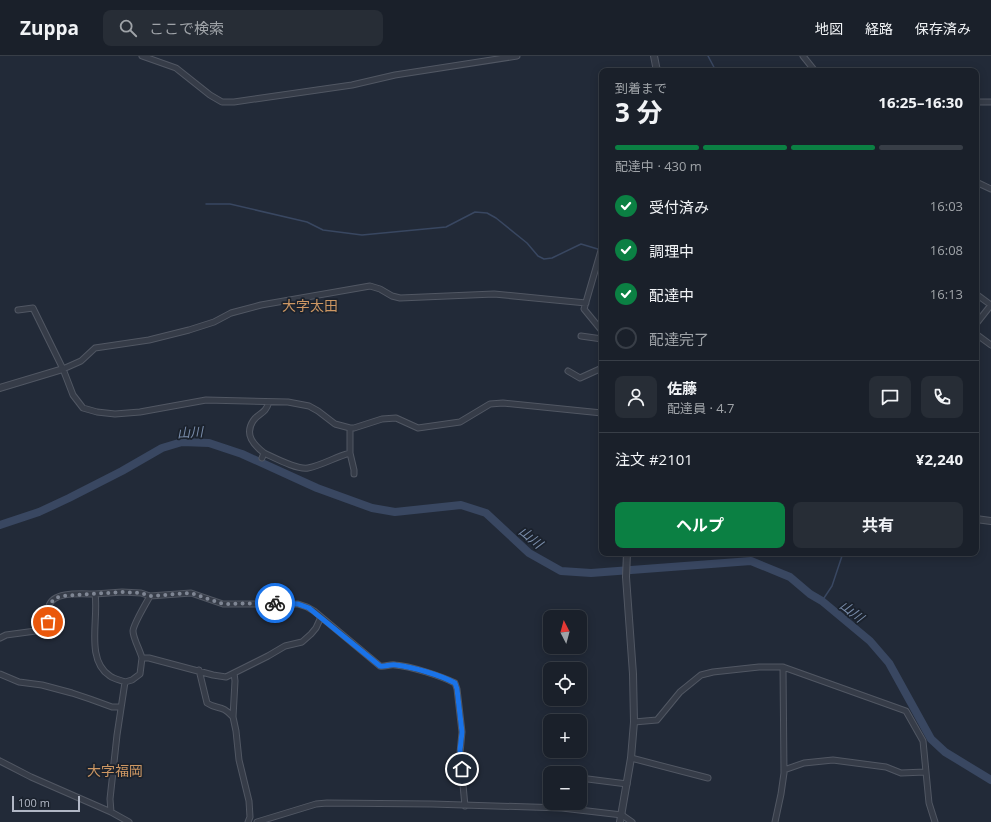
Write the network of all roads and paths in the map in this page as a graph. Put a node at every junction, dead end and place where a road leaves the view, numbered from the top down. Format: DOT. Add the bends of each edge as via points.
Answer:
graph roads {
  1 [pos="142,56"];
  2 [pos="517,56"];
  3 [pos="654,56"];
  4 [pos="803,56"];
  5 [pos="656,68"];
  6 [pos="813,68"];
  7 [pos="979,102"];
  8 [pos="991,102"];
  9 [pos="979,183"];
  10 [pos="991,189"];
  11 [pos="599,258"];
  12 [pos="979,296"];
  13 [pos="586,303"];
  14 [pos="991,305"];
  15 [pos="18,310"];
  16 [pos="979,320"];
  17 [pos="599,327"];
  18 [pos="581,336"];
  19 [pos="979,336"];
  20 [pos="599,339"];
  21 [pos="991,345"];
  22 [pos="63,369"];
  23 [pos="599,369"];
  24 [pos="568,371"];
  25 [pos="0,388"];
  26 [pos="269,402"];
  27 [pos="599,412"];
  28 [pos="350,428"];
  29 [pos="350,453"];
  30 [pos="354,474"];
  31 [pos="979,519"];
  32 [pos="991,521"];
  33 [pos="627,556"];
  34 [pos="95,594"];
  35 [pos="150,596"];
  36 [pos="321,617"];
  37 [pos="0,638"];
  38 [pos="142,658"];
  39 [pos="784,667"];
  40 [pos="199,670"];
  41 [pos="234,673"];
  42 [pos="0,674"];
  43 [pos="125,682"];
  44 [pos="120,707"];
  45 [pos="233,717"];
  46 [pos="634,722"];
  47 [pos="631,758"];
  48 [pos="0,761"];
  49 [pos="784,770"];
  50 [pos="925,772"];
  51 [pos="708,778"];
  52 [pos="587,779"];
  53 [pos="627,784"];
  54 [pos="465,806"];
  55 [pos="111,812"];
  56 [pos="622,815"];
  57 [pos="129,822"];
  58 [pos="248,822"];
  59 [pos="257,822"];
  60 [pos="620,822"];
  61 [pos="632,822"];
  62 [pos="775,822"];
  63 [pos="935,822"];
  1 -- 2 [label="street" via="176,68 222,102 352,85 395,75"];
  3 -- 5 [label="street"];
  4 -- 6 [label="street"];
  7 -- 8 [label="street"];
  9 -- 10 [label="street"];
  11 -- 13 [label="street"];
  12 -- 14 [label="street"];
  13 -- 17 [label="street" via="584,309"];
  13 -- 22 [label="street" via="494,294 400,298 370,286 261,305 231,313 189,330 149,340 95,348 81,361"];
  14 -- 16 [label="street"];
  15 -- 22 [label="street" via="33,308"];
  18 -- 20 [label="street"];
  19 -- 21 [label="street"];
  22 -- 25 [label="street"];
  22 -- 26 [label="street" via="72,395 84,408 97,412 140,412 206,400"];
  23 -- 24 [label="street" via="580,378"];
  26 -- 28 [label="street" via="309,406 335,424"];
  26 -- 29 [label="street" via="266,410 254,421 250,430 251,441 263,456 307,468"];
  27 -- 28 [label="street" via="503,403 490,404 460,422 418,428 396,418"];
  28 -- 29 [label="street"];
  29 -- 30 [label="street"];
  31 -- 32 [label="street"];
  33 -- 46 [label="street"];
  34 -- 35 [label="street" via="122,592"];
  34 -- 37 [label="street" via="54,598 50,605 48,622 43,630"];
  34 -- 43 [label="street" via="96,654 103,670"];
  35 -- 36 [label="street" via="191,593 223,604 298,604"];
  35 -- 38 [label="street" via="133,630"];
  36 -- 41 [label="street" via="316,628 302,642 285,646"];
  36 -- 54 [label="street" via="380,666 394,664 455,683 462,732 460,753"];
  38 -- 40 [label="street"];
  38 -- 43 [label="street" via="140,674"];
  39 -- 46 [label="street" via="759,667 701,675 680,692 657,720"];
  39 -- 49 [label="street"];
  39 -- 50 [label="street" via="906,711 922,741"];
  40 -- 41 [label="street" via="226,677"];
  40 -- 45 [label="street" via="207,703 226,710"];
  41 -- 45 [label="street"];
  42 -- 44 [label="street" via="19,682 42,685 112,707"];
  43 -- 44 [label="street"];
  44 -- 55 [label="street" via="110,799"];
  45 -- 58 [label="street" via="239,760 249,801"];
  46 -- 47 [label="street"];
  47 -- 51 [label="street"];
  47 -- 53 [label="street"];
  48 -- 55 [label="street"];
  49 -- 50 [label="street" via="804,763 833,760 886,767 901,773"];
  49 -- 62 [label="street"];
  50 -- 63 [label="street" via="929,803"];
  52 -- 53 [label="street"];
  53 -- 56 [label="street"];
  54 -- 56 [label="street" via="562,808"];
  54 -- 59 [label="street" via="327,803"];
  55 -- 57 [label="street"];
  56 -- 60 [label="street"];
  56 -- 61 [label="street"];
}
